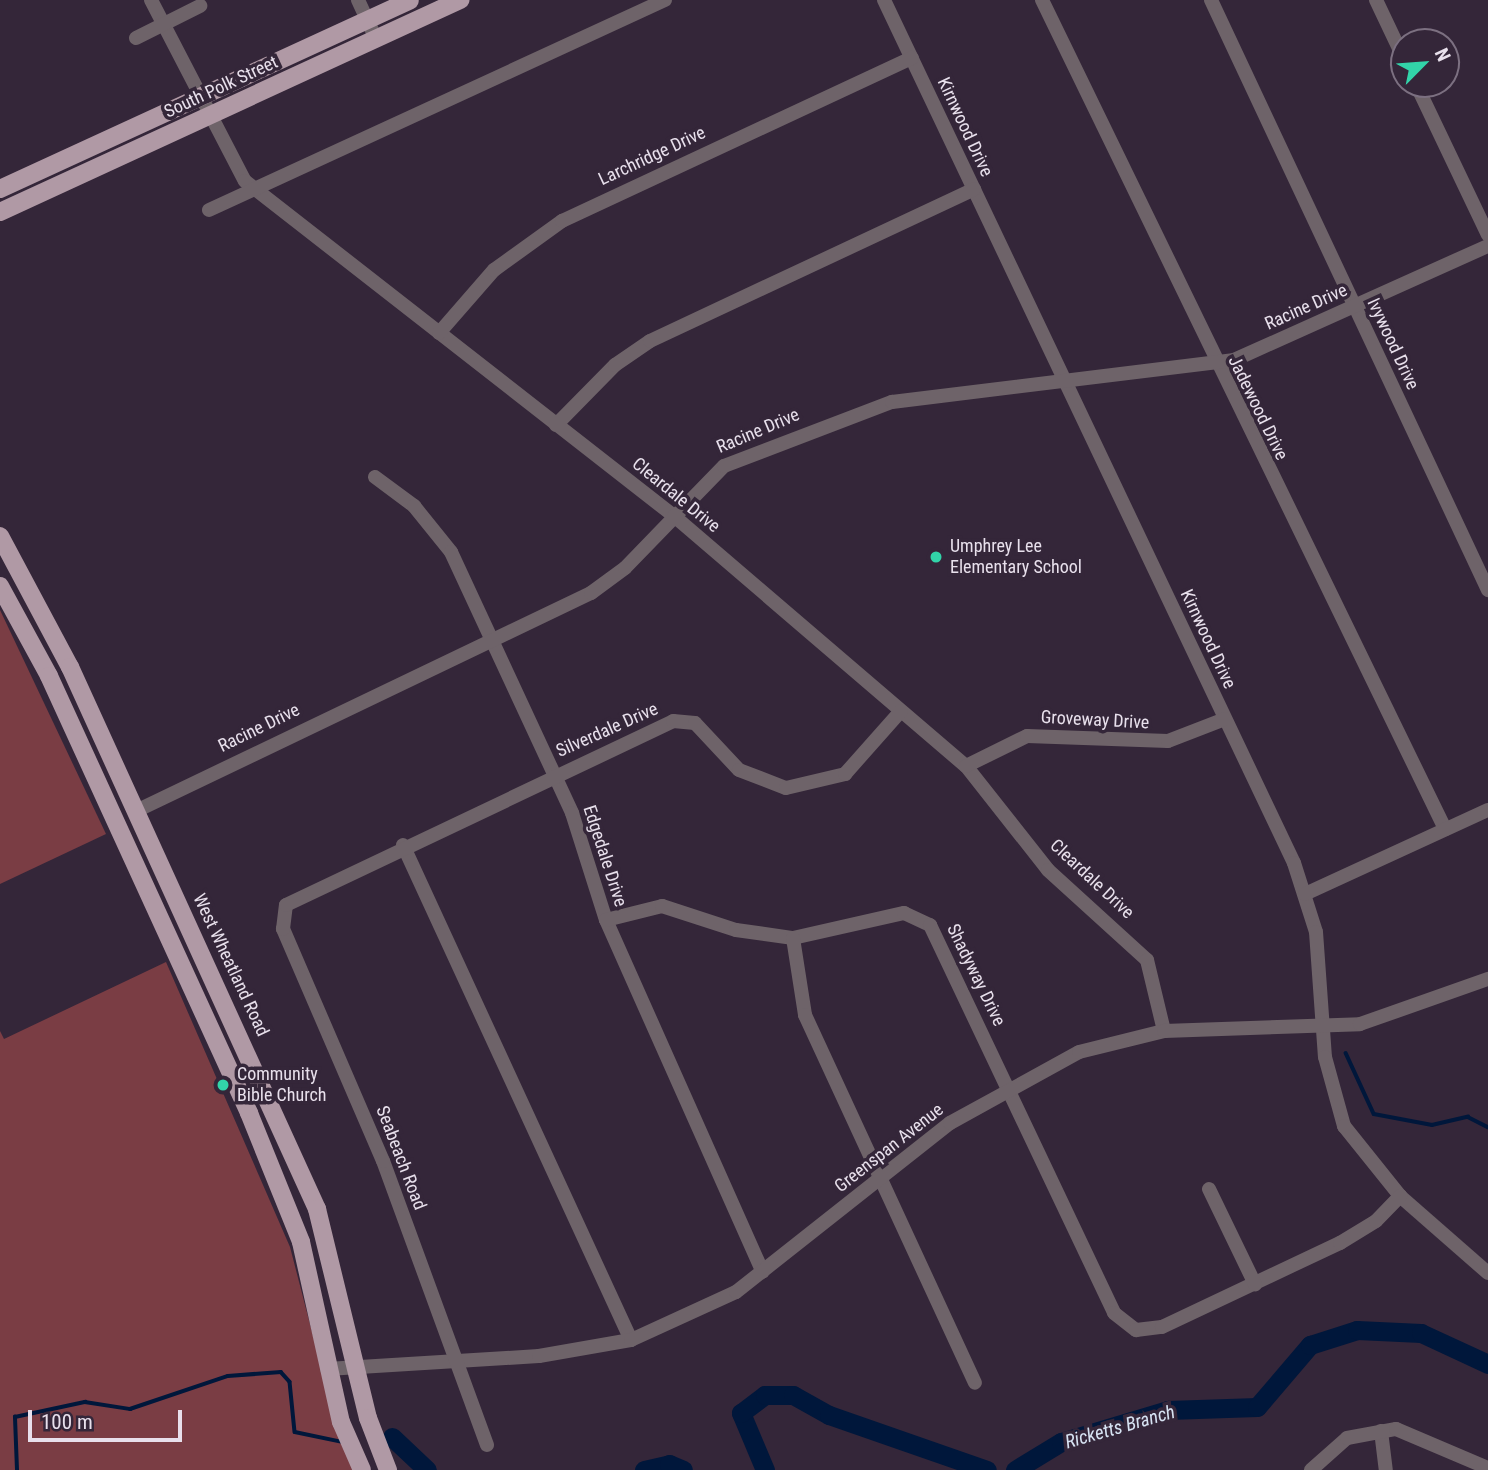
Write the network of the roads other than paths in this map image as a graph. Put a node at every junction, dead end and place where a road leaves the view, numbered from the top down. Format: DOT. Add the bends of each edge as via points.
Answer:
graph roads {
  1 [pos="152,0"];
  2 [pos="358,0"];
  3 [pos="410,0"];
  4 [pos="460,0"];
  5 [pos="665,0"];
  6 [pos="884,0"];
  7 [pos="1042,0"];
  8 [pos="1211,0"];
  9 [pos="1376,0"];
  10 [pos="200,6"];
  11 [pos="367,20"];
  12 [pos="161,26"];
  13 [pos="1390,30"];
  14 [pos="136,38"];
  15 [pos="376,39"];
  16 [pos="912,58"];
  17 [pos="199,98"];
  18 [pos="1423,98"];
  19 [pos="207,116"];
  20 [pos="54,164"];
  21 [pos="63,183"];
  22 [pos="0,189"];
  23 [pos="254,189"];
  24 [pos="974,189"];
  25 [pos="209,210"];
  26 [pos="0,212"];
  27 [pos="1488,235"];
  28 [pos="1488,246"];
  29 [pos="1354,308"];
  30 [pos="439,333"];
  31 [pos="1215,364"];
  32 [pos="1066,383"];
  33 [pos="556,425"];
  34 [pos="375,477"];
  35 [pos="674,516"];
  36 [pos="0,536"];
  37 [pos="0,586"];
  38 [pos="1488,590"];
  39 [pos="490,639"];
  40 [pos="70,667"];
  41 [pos="49,676"];
  42 [pos="901,710"];
  43 [pos="1225,719"];
  44 [pos="966,766"];
  45 [pos="555,774"];
  46 [pos="1488,810"];
  47 [pos="136,811"];
  48 [pos="114,821"];
  49 [pos="1445,829"];
  50 [pos="402,845"];
  51 [pos="299,894"];
  52 [pos="1305,894"];
  53 [pos="606,920"];
  54 [pos="193,930"];
  55 [pos="793,938"];
  56 [pos="170,939"];
  57 [pos="1488,979"];
  58 [pos="1323,1026"];
  59 [pos="1164,1031"];
  60 [pos="1009,1089"];
  61 [pos="880,1179"];
  62 [pos="1209,1189"];
  63 [pos="1400,1196"];
  64 [pos="764,1272"];
  65 [pos="1488,1273"];
  66 [pos="1255,1284"];
  67 [pos="631,1340"];
  68 [pos="455,1360"];
  69 [pos="359,1368"];
  70 [pos="327,1369"];
  71 [pos="975,1383"];
  72 [pos="1381,1430"];
  73 [pos="486,1446"];
  74 [pos="383,1468"];
  75 [pos="1488,1468"];
  76 [pos="362,1470"];
  77 [pos="1311,1470"];
  78 [pos="1386,1470"];
  1 -- 12 [label="street, Cleardale Drive"];
  2 -- 11 [label="street"];
  3 -- 11 [label="main road, South Polk Street"];
  4 -- 15 [label="main road, South Polk Street"];
  5 -- 23 [label="street"];
  6 -- 16 [label="street, Kirnwood Drive"];
  7 -- 31 [label="street, Jadewood Drive"];
  8 -- 29 [label="street, Ivywood Drive"];
  9 -- 13 [label="street"];
  10 -- 12 [label="street"];
  11 -- 15 [label="street"];
  11 -- 17 [label="main road, South Polk Street"];
  12 -- 14 [label="street"];
  12 -- 17 [label="street, Cleardale Drive"];
  15 -- 19 [label="main road, South Polk Street"];
  16 -- 24 [label="street, Kirnwood Drive"];
  16 -- 30 [label="street, Larchridge Drive" via="562,221 494,270"];
  17 -- 19 [label="street, Cleardale Drive"];
  17 -- 20 [label="main road, South Polk Street"];
  18 -- 27 [label="street"];
  19 -- 21 [label="main road, South Polk Street"];
  19 -- 23 [label="street, Cleardale Drive"];
  20 -- 21 [label="main road"];
  20 -- 22 [label="main road, South Polk Street"];
  21 -- 26 [label="main road, South Polk Street"];
  23 -- 25 [label="street"];
  23 -- 30 [label="street, Cleardale Drive"];
  24 -- 32 [label="street, Kirnwood Drive"];
  24 -- 33 [label="street" via="650,341 615,365"];
  28 -- 29 [label="street, Racine Drive"];
  29 -- 31 [label="street, Racine Drive"];
  29 -- 38 [label="street, Ivywood Drive"];
  30 -- 33 [label="street, Cleardale Drive"];
  31 -- 32 [label="street, Racine Drive"];
  31 -- 49 [label="street, Jadewood Drive"];
  32 -- 35 [label="street, Racine Drive" via="874,406 724,466"];
  32 -- 43 [label="street, Kirnwood Drive"];
  33 -- 35 [label="street, Cleardale Drive"];
  34 -- 39 [label="street, Edgedale Drive" via="444,540"];
  35 -- 39 [label="street, Racine Drive" via="609,582"];
  35 -- 42 [label="street, Cleardale Drive"];
  36 -- 40 [label="main road, West Wheatland Road"];
  37 -- 41 [label="main road"];
  39 -- 45 [label="street, Edgedale Drive"];
  39 -- 47 [label="street, Racine Drive"];
  40 -- 41 [label="main road"];
  40 -- 47 [label="main road, West Wheatland Road"];
  41 -- 48 [label="main road"];
  42 -- 44 [label="street, Cleardale Drive"];
  42 -- 45 [label="street, Silverdale Drive" via="856,766 814,784 786,788 752,779 706,731 684,719"];
  43 -- 44 [label="street, Groveway Drive" via="1168,741 1027,736"];
  43 -- 52 [label="street, Kirnwood Drive"];
  44 -- 59 [label="street, Cleardale Drive" via="1048,870 1141,952 1160,995"];
  45 -- 50 [label="street, Silverdale Drive"];
  45 -- 53 [label="street, Edgedale Drive"];
  46 -- 49 [label="street"];
  47 -- 48 [label="main road, Racine Drive"];
  47 -- 54 [label="main road, West Wheatland Road"];
  48 -- 56 [label="main road"];
  49 -- 52 [label="street"];
  50 -- 51 [label="street, Silverdale Drive"];
  50 -- 67 [label="street"];
  51 -- 68 [label="street, Seabeach Road" via="282,912 282,929 383,1161"];
  52 -- 58 [label="street, Kirnwood Drive" via="1319,954"];
  53 -- 55 [label="street, Shadyway Drive" via="662,906 736,930"];
  53 -- 64 [label="street, Edgedale Drive"];
  54 -- 56 [label="main road"];
  54 -- 69 [label="main road, West Wheatland Road" via="317,1209"];
  55 -- 60 [label="street, Shadyway Drive" via="889,915 918,916 939,936"];
  55 -- 61 [label="street" via="798,997"];
  56 -- 70 [label="main road" via="301,1242"];
  57 -- 58 [label="street, Greenspan Avenue" via="1381,1020"];
  58 -- 59 [label="street, Greenspan Avenue"];
  58 -- 63 [label="street, Kirnwood Drive" via="1337,1111 1353,1141"];
  59 -- 60 [label="street, Greenspan Avenue" via="1079,1052"];
  60 -- 61 [label="street, Greenspan Avenue" via="950,1123"];
  60 -- 66 [label="street, Shadyway Drive" via="1114,1313 1127,1326 1146,1331"];
  61 -- 64 [label="street, Greenspan Avenue"];
  61 -- 71 [label="street"];
  62 -- 66 [label="street"];
  63 -- 65 [label="street, Kirnwood Drive"];
  63 -- 66 [label="street" via="1354,1236"];
  64 -- 67 [label="street, Greenspan Avenue" via="712,1307"];
  67 -- 68 [label="street, Greenspan Avenue" via="559,1354"];
  68 -- 69 [label="street, Greenspan Avenue"];
  68 -- 73 [label="street, Seabeach Road"];
  69 -- 70 [label="street, Greenspan Avenue"];
  69 -- 74 [label="main road, West Wheatland Road"];
  70 -- 76 [label="main road"];
  72 -- 75 [label="street" via="1417,1433"];
  72 -- 77 [label="street" via="1338,1443"];
  72 -- 78 [label="street"];
}
